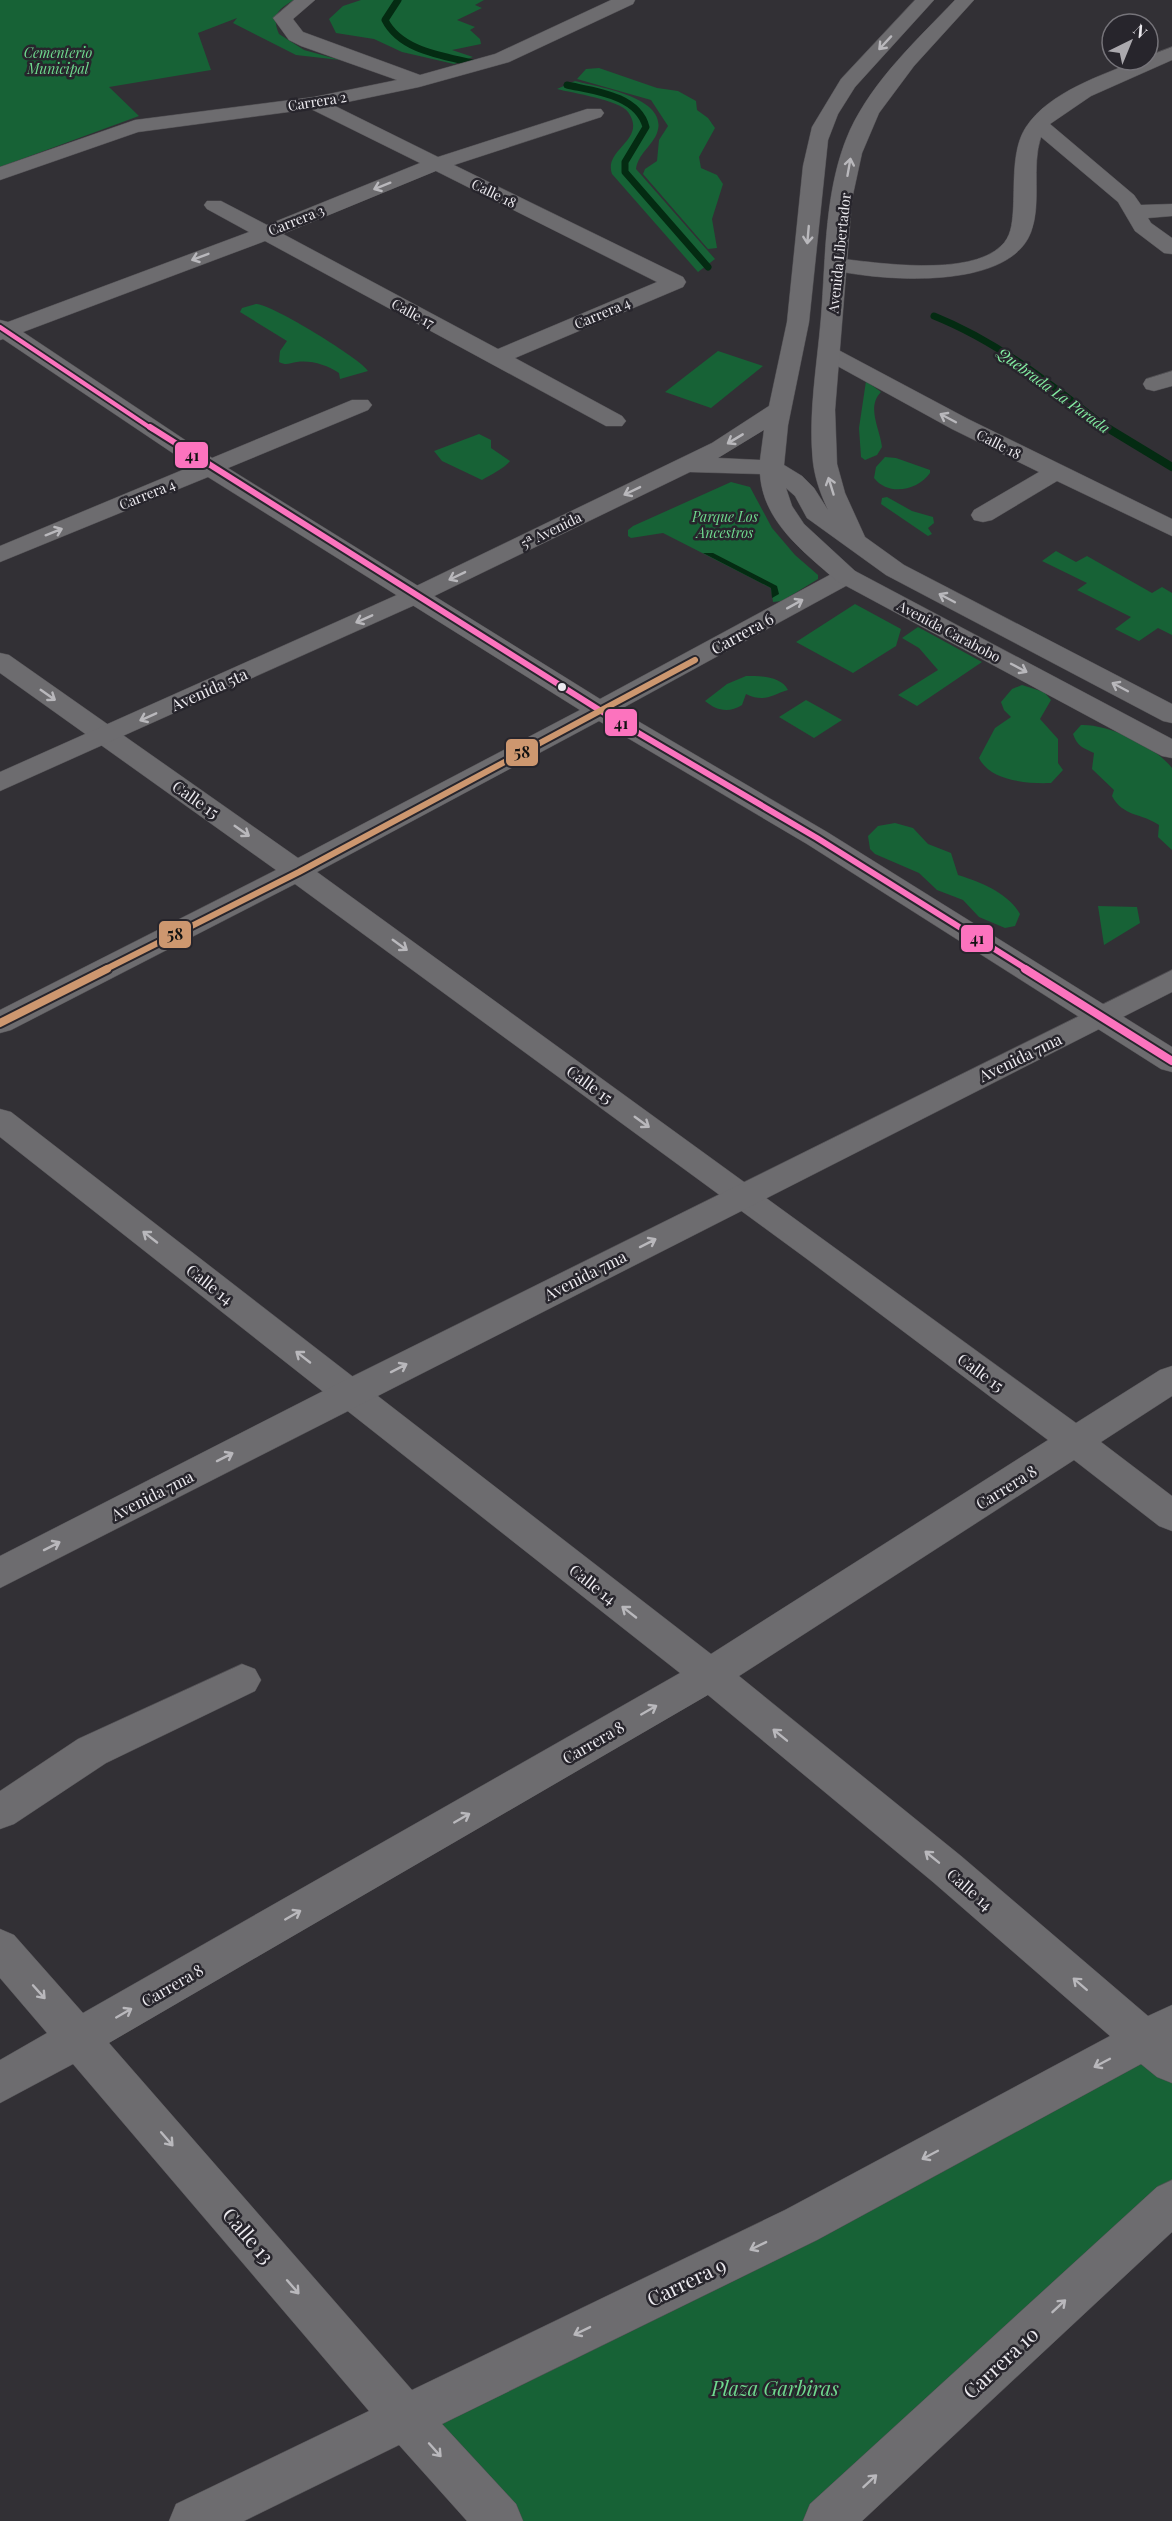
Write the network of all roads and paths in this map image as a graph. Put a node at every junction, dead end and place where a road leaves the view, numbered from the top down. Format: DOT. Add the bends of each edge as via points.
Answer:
graph roads {
  1 [pos="306,0"];
  2 [pos="626,0"];
  3 [pos="925,0"];
  4 [pos="965,0"];
  5 [pos="1172,53"];
  6 [pos="419,81"];
  7 [pos="314,103"];
  8 [pos="594,113"];
  9 [pos="1038,124"];
  10 [pos="436,164"];
  11 [pos="0,174"];
  12 [pos="214,205"];
  13 [pos="1133,210"];
  14 [pos="1172,210"];
  15 [pos="264,234"];
  16 [pos="1172,248"];
  17 [pos="836,264"];
  18 [pos="675,282"];
  19 [pos="2,330"];
  20 [pos="829,352"];
  21 [pos="497,358"];
  22 [pos="360,405"];
  23 [pos="782,408"];
  24 [pos="614,420"];
  25 [pos="685,466"];
  26 [pos="211,468"];
  27 [pos="772,468"];
  28 [pos="1056,472"];
  29 [pos="983,515"];
  30 [pos="1172,529"];
  31 [pos="854,540"];
  32 [pos="0,555"];
  33 [pos="846,576"];
  34 [pos="417,595"];
  35 [pos="0,661"];
  36 [pos="602,711"];
  37 [pos="1172,714"];
  38 [pos="107,735"];
  39 [pos="1172,750"];
  40 [pos="0,782"];
  41 [pos="299,872"];
  42 [pos="1172,980"];
  43 [pos="1101,1017"];
  44 [pos="0,1023"];
  45 [pos="1172,1061"];
  46 [pos="0,1120"];
  47 [pos="743,1195"];
  48 [pos="1172,1379"];
  49 [pos="349,1393"];
  50 [pos="1076,1442"];
  51 [pos="1172,1516"];
  52 [pos="0,1573"];
  53 [pos="710,1675"];
  54 [pos="242,1680"];
  55 [pos="0,1812"];
  56 [pos="0,1948"];
  57 [pos="80,2038"];
  58 [pos="1163,2043"];
  59 [pos="0,2083"];
  60 [pos="1172,2202"];
  61 [pos="405,2417"];
  62 [pos="193,2521"];
  63 [pos="499,2521"];
  64 [pos="827,2521"];
  1 -- 6 [label="street" via="282,18 296,36"];
  2 -- 6 [label="street, Carrera 2" via="502,58"];
  3 -- 23 [label="street, Avenida Libertador, one-way" via="844,89 817,141 811,165 804,279"];
  17 -- 4 [label="street, Avenida Libertador, one-way" via="850,159 860,130 874,103"];
  5 -- 9 [label="street" via="1079,96"];
  6 -- 7 [label="street, Carrera 2"];
  7 -- 10 [label="street, Calle 18"];
  7 -- 11 [label="street, Carrera 2" via="135,126"];
  8 -- 10 [label="street, Carrera 3"];
  9 -- 13 [label="street" via="1127,200"];
  9 -- 17 [label="street" via="1027,150 1020,234 1005,253 973,267 926,272"];
  10 -- 15 [label="street, Carrera 3, one-way"];
  10 -- 18 [label="street, Calle 18"];
  12 -- 15 [label="street, Calle 17"];
  13 -- 14 [label="street"];
  13 -- 16 [label="street" via="1142,227"];
  15 -- 19 [label="street, Carrera 3, one-way"];
  15 -- 21 [label="street, Calle 17"];
  17 -- 20 [label="street, Avenida Libertador"];
  18 -- 21 [label="street, Carrera 4"];
  19 -- 26 [label="street"];
  28 -- 20 [label="street, Calle 18, one-way"];
  31 -- 20 [label="street, Avenida Libertador, one-way" via="825,465"];
  21 -- 24 [label="street, Calle 17"];
  22 -- 26 [label="street, Carrera 4"];
  23 -- 25 [label="street, 5ª Avenida, one-way" via="755,428"];
  23 -- 27 [label="street, Avenida Libertador"];
  25 -- 27 [label="street"];
  25 -- 34 [label="street, 5ª Avenida, one-way"];
  32 -- 26 [label="street, Carrera 4, one-way"];
  26 -- 34 [label="street"];
  27 -- 31 [label="street, Avenida Carabobo" via="805,493 816,513"];
  27 -- 33 [label="street, Avenida Carabobo" via="776,495 787,517"];
  28 -- 29 [label="street"];
  28 -- 30 [label="street, Calle 18"];
  37 -- 31 [label="street, Avenida Carabobo, one-way" via="896,570"];
  36 -- 33 [label="street, Carrera 6, one-way"];
  33 -- 39 [label="street, Avenida Carabobo, one-way"];
  34 -- 36 [label="street"];
  34 -- 38 [label="street, Avenida 5ta, one-way"];
  35 -- 38 [label="street, Calle 15, one-way"];
  36 -- 41 [label="street, Carrera 6"];
  36 -- 43 [label="street" via="827,844"];
  38 -- 40 [label="street, Avenida 5ta"];
  38 -- 41 [label="street, Calle 15, one-way"];
  41 -- 44 [label="street, Carrera 6"];
  41 -- 47 [label="street, Calle 15, one-way"];
  42 -- 43 [label="street, Avenida 7ma"];
  43 -- 45 [label="street"];
  43 -- 47 [label="street, Avenida 7ma"];
  49 -- 46 [label="street, Calle 14, one-way"];
  49 -- 47 [label="street, Avenida 7ma, one-way"];
  47 -- 50 [label="street, Calle 15"];
  48 -- 50 [label="street, Carrera 8"];
  52 -- 49 [label="street, Avenida 7ma, one-way"];
  53 -- 49 [label="street, Calle 14, one-way"];
  50 -- 51 [label="street, Calle 15"];
  50 -- 53 [label="street, Carrera 8"];
  57 -- 53 [label="street, Carrera 8, one-way"];
  58 -- 53 [label="street, Calle 14, one-way"];
  54 -- 55 [label="street" via="92,1751"];
  56 -- 57 [label="street, Calle 13, one-way"];
  57 -- 59 [label="street, Carrera 8"];
  57 -- 61 [label="street, Calle 13, one-way"];
  58 -- 61 [label="street, Carrera 9, one-way" via="801,2225"];
  64 -- 60 [label="street, Carrera 10, one-way"];
  61 -- 62 [label="street, Carrera 9"];
  61 -- 63 [label="street, Calle 13, one-way"];
}
